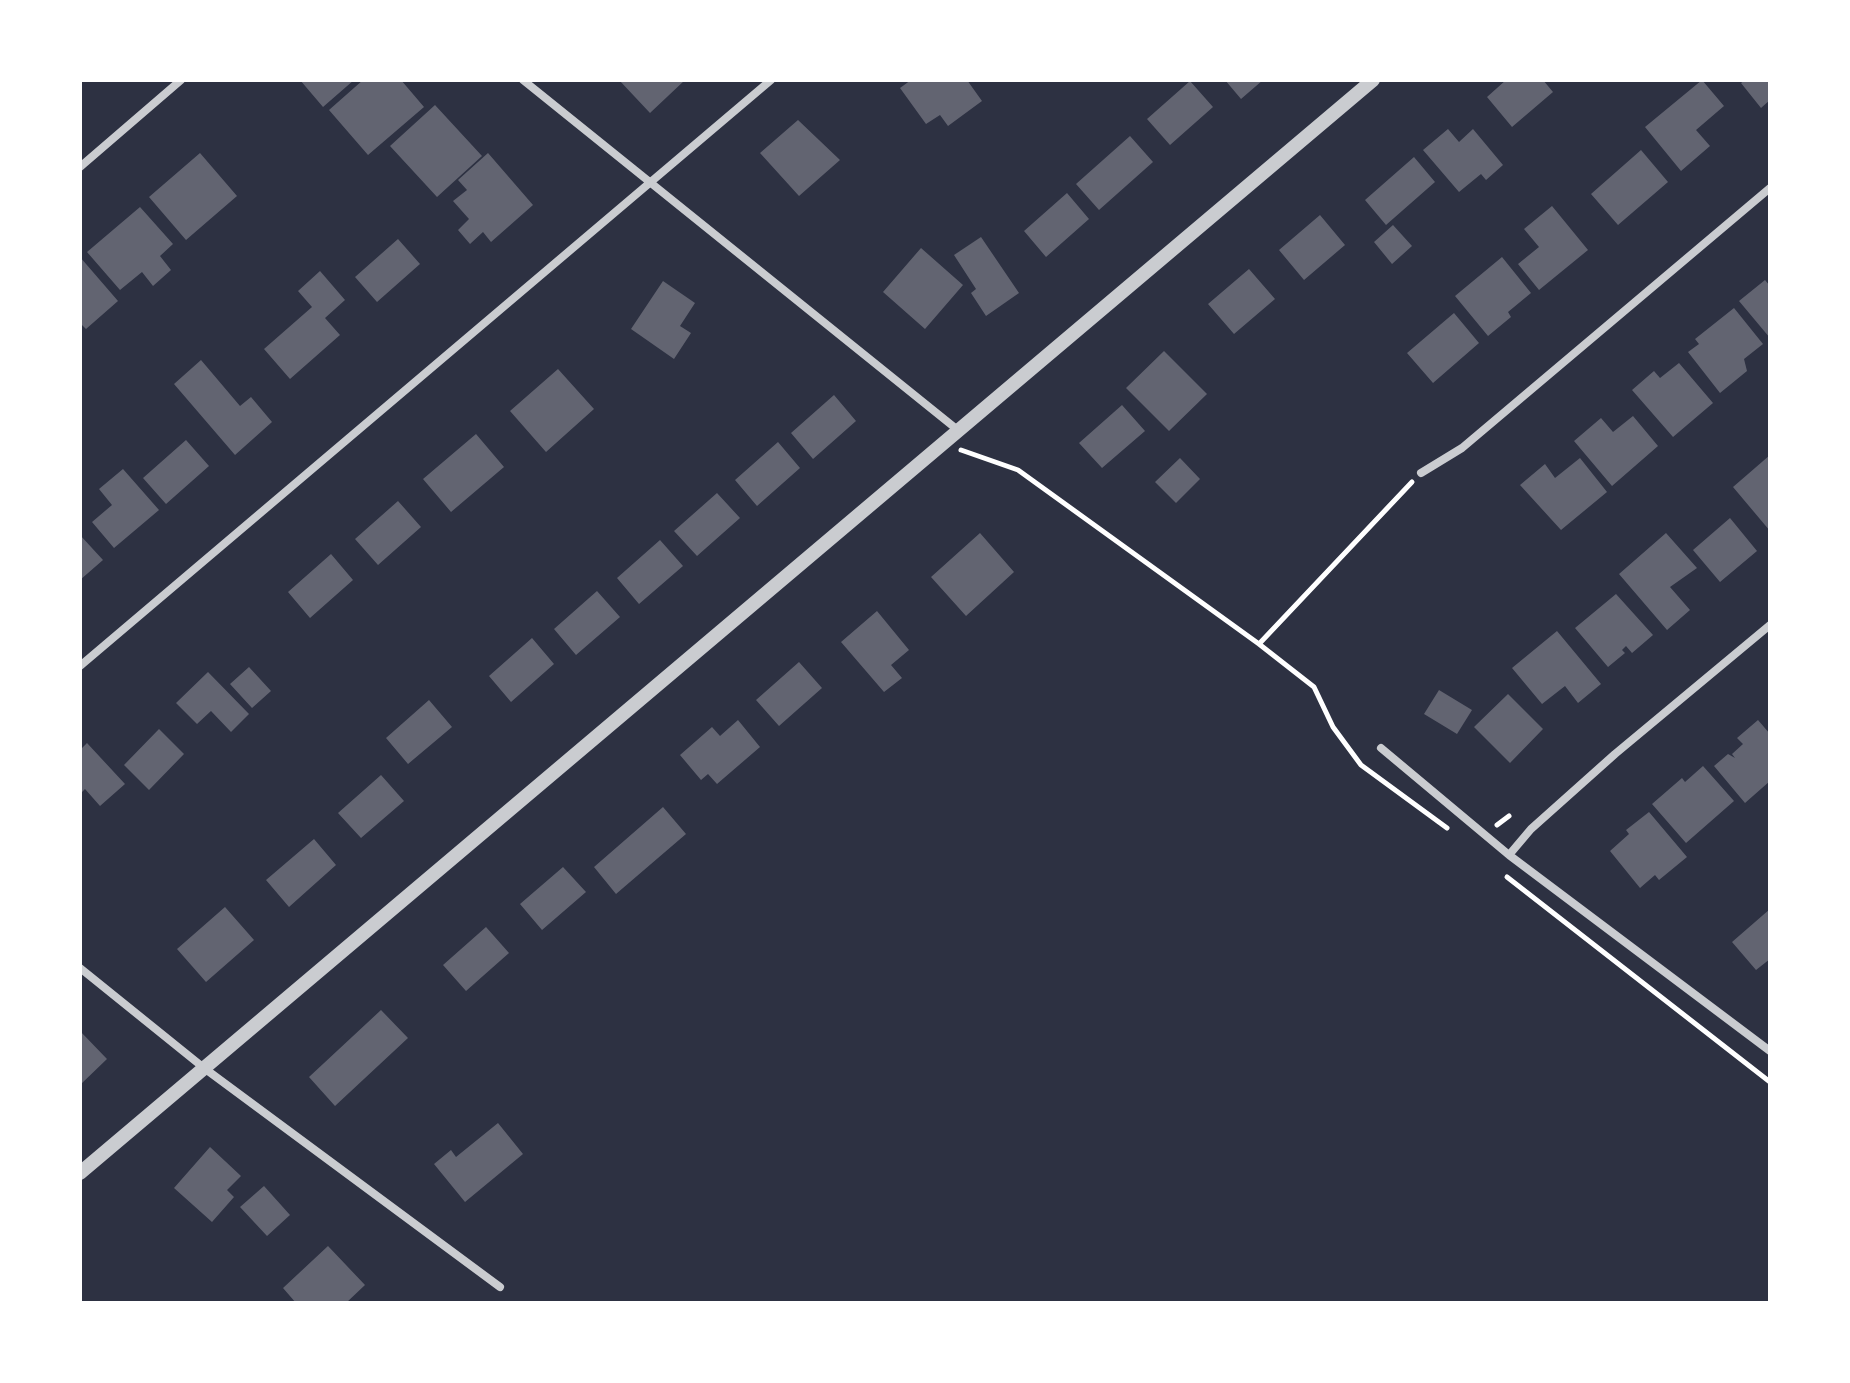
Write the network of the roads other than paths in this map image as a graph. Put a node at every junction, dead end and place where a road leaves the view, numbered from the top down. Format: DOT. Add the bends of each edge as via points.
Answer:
graph roads {
  1 [pos="181,80"];
  2 [pos="523,80"];
  3 [pos="771,80"];
  4 [pos="1373,80"];
  5 [pos="80,167"];
  6 [pos="653,182"];
  7 [pos="1770,188"];
  8 [pos="959,431"];
  9 [pos="1421,473"];
  10 [pos="1770,625"];
  11 [pos="80,666"];
  12 [pos="1381,748"];
  13 [pos="1509,855"];
  14 [pos="80,968"];
  15 [pos="1770,1051"];
  16 [pos="204,1068"];
  17 [pos="80,1173"];
  18 [pos="500,1287"];
  1 -- 5 [label="street"];
  2 -- 6 [label="street"];
  3 -- 6 [label="street"];
  4 -- 8 [label="street"];
  6 -- 8 [label="street"];
  6 -- 11 [label="street"];
  7 -- 9 [label="street" via="1462,448"];
  8 -- 16 [label="street"];
  10 -- 13 [label="street" via="1615,754"];
  12 -- 13 [label="street"];
  13 -- 15 [label="street"];
  14 -- 16 [label="street"];
  16 -- 17 [label="street"];
  16 -- 18 [label="street"];
}
